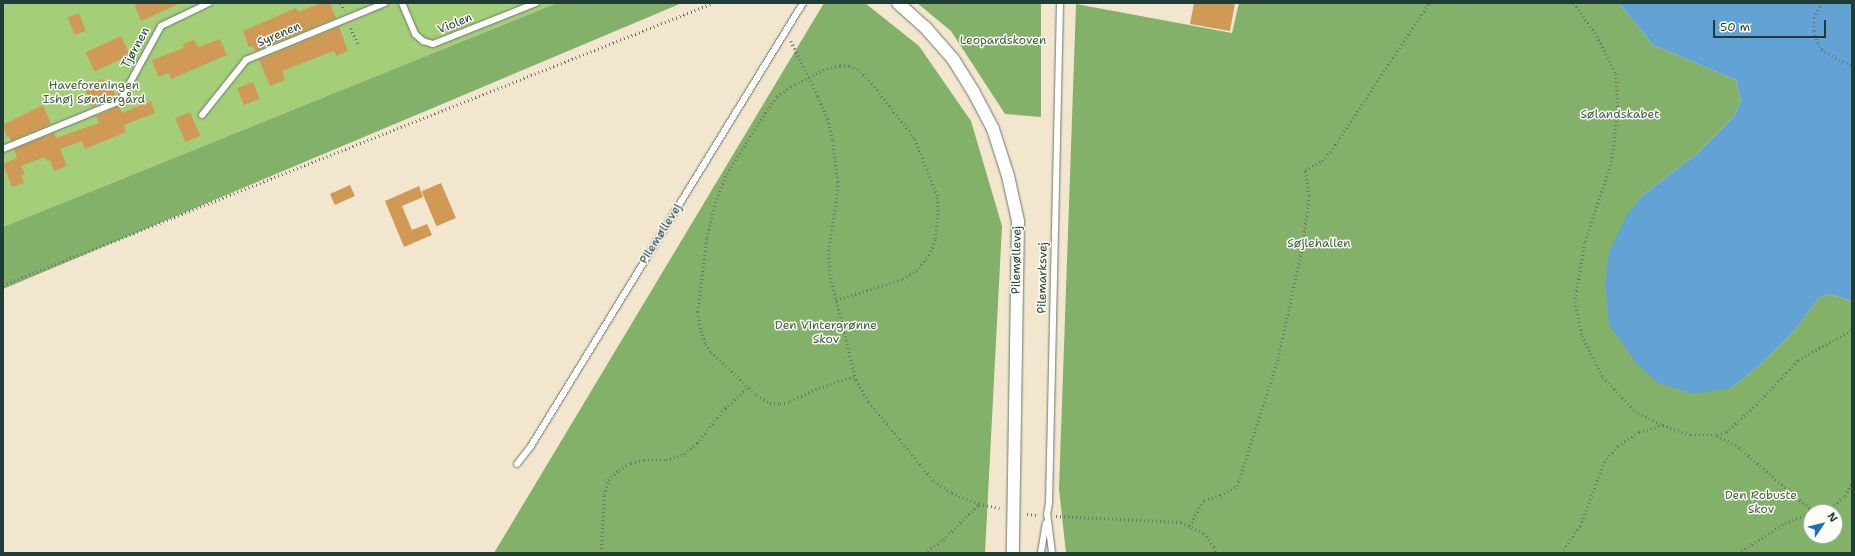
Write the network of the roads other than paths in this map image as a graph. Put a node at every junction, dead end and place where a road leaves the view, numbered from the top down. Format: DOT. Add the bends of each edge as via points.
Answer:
graph roads {
  1 [pos="209,3"];
  2 [pos="385,3"];
  3 [pos="402,3"];
  4 [pos="536,3"];
  5 [pos="803,3"];
  6 [pos="898,3"];
  7 [pos="1060,3"];
  8 [pos="202,115"];
  9 [pos="3,149"];
  10 [pos="517,464"];
  11 [pos="1047,516"];
  12 [pos="1013,553"];
  13 [pos="1041,553"];
  14 [pos="1052,553"];
  1 -- 9 [label="lane, Tjørnen" via="161,26 120,101"];
  2 -- 8 [label="lane, Syrenen" via="246,60"];
  3 -- 4 [label="lane, Violen" via="415,34 423,41 433,44"];
  5 -- 10 [label="lane, Pilemøllevej" via="531,446"];
  6 -- 12 [label="street, Pilemøllevej" via="925,27 948,54 973,91 993,129 1008,176 1018,221"];
  7 -- 11 [label="lane, Pilemarksvej"];
  11 -- 13 [label="lane"];
  11 -- 14 [label="lane, Pilemarksvej"];
}
